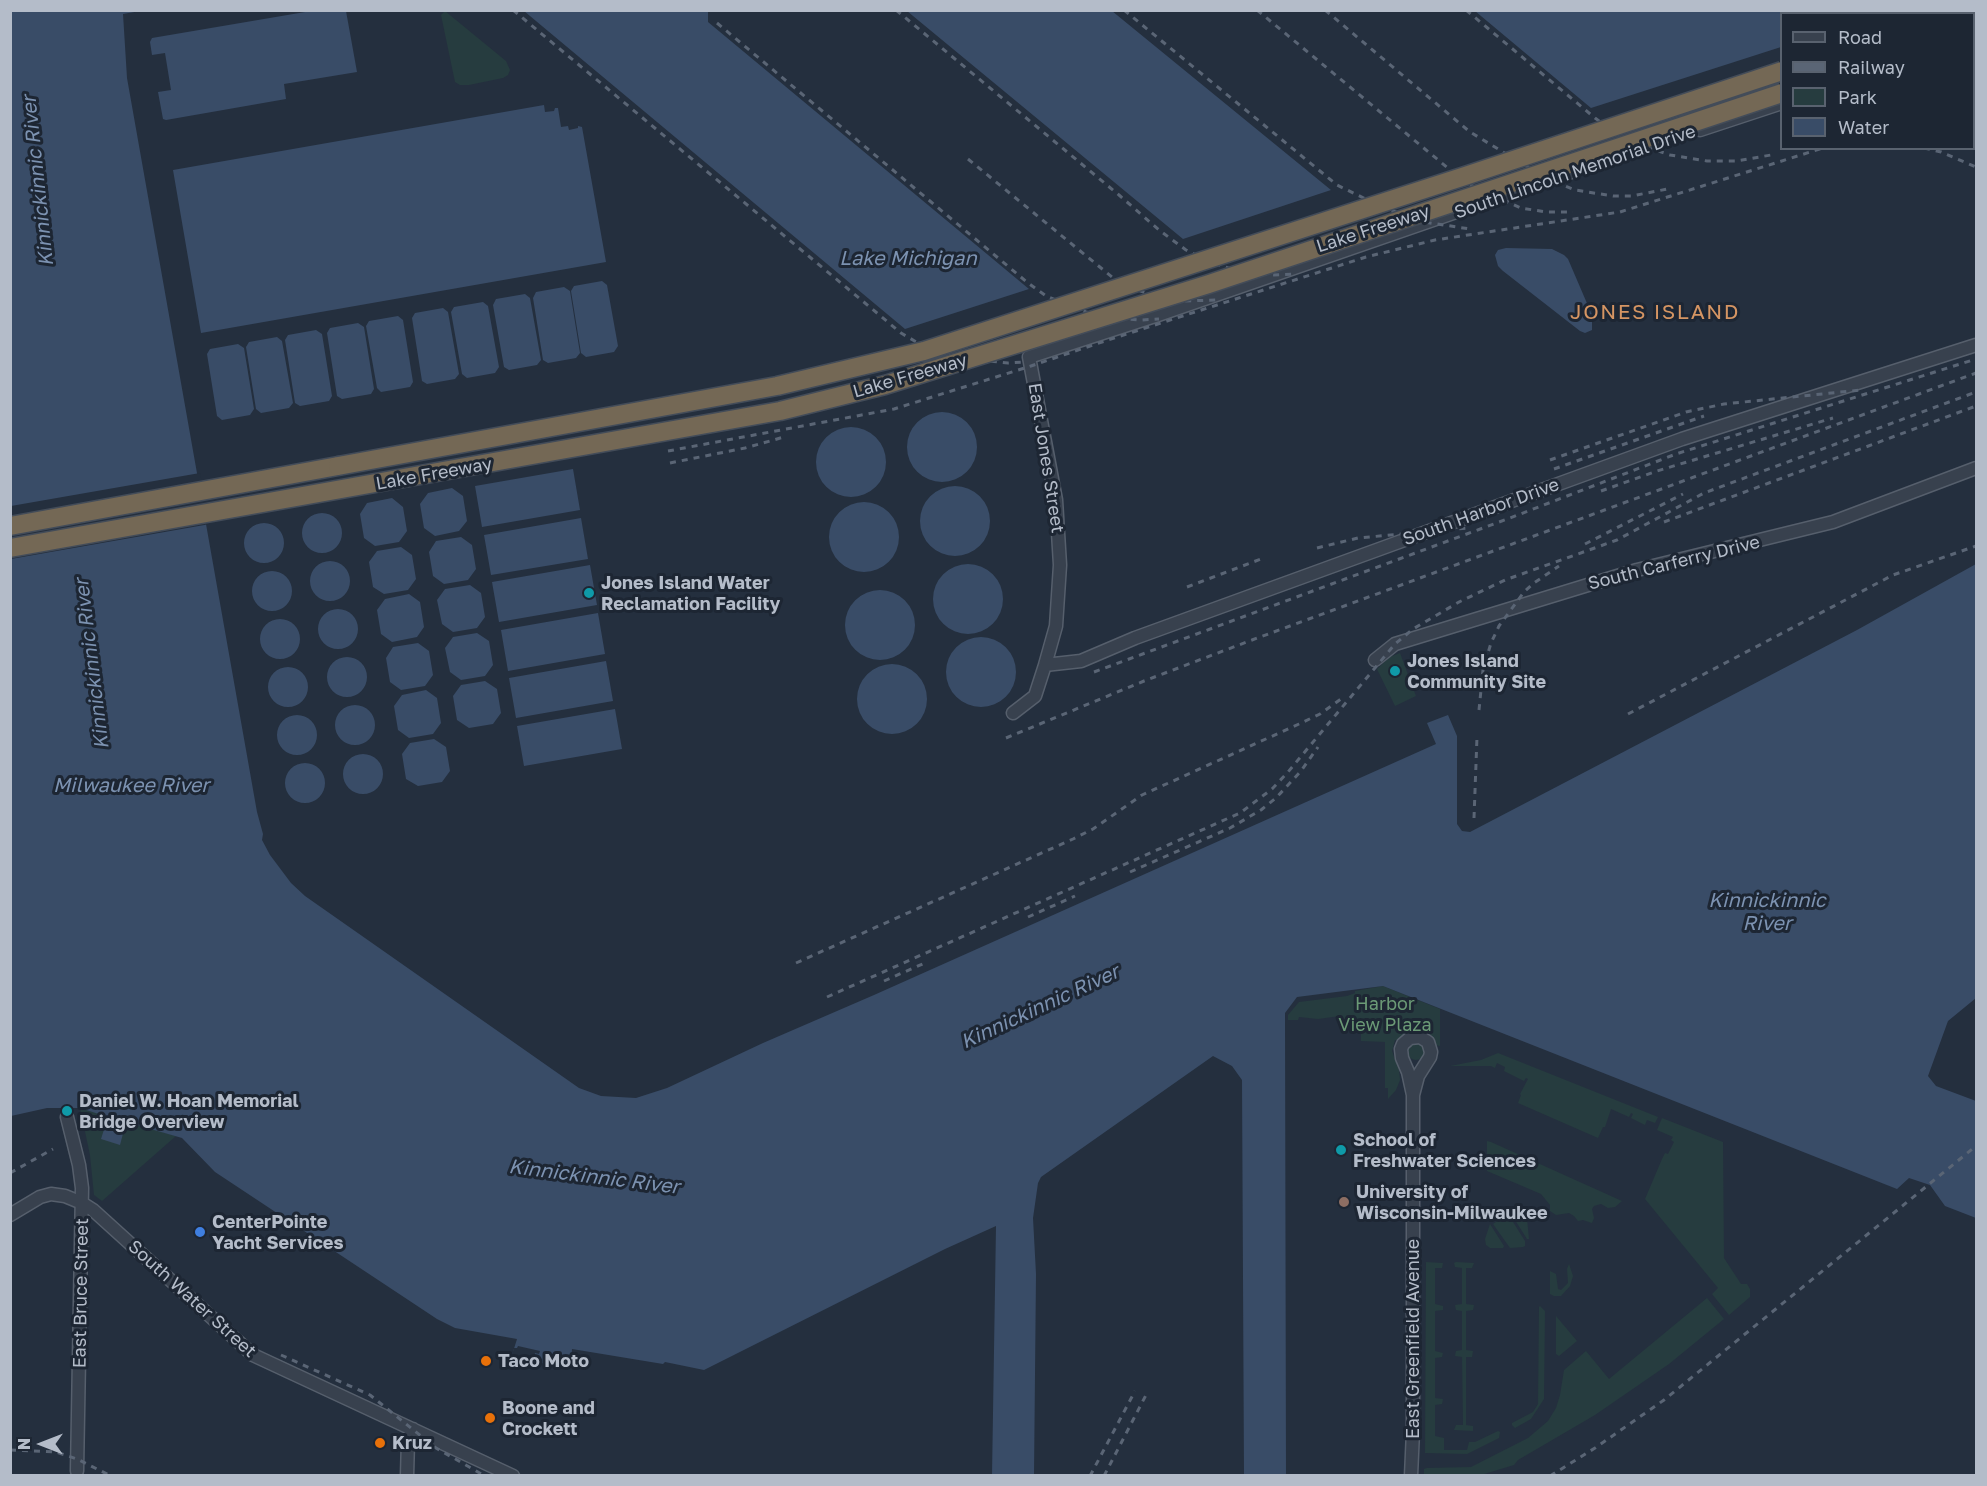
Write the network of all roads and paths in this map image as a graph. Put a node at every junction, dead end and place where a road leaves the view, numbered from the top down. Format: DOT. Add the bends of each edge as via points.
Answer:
graph roads {
  1 [pos="1780,72"];
  2 [pos="1780,94"];
  3 [pos="1780,105"];
  4 [pos="1977,345"];
  5 [pos="1029,357"];
  6 [pos="1977,468"];
  7 [pos="10,526"];
  8 [pos="10,548"];
  9 [pos="1375,660"];
  10 [pos="1045,665"];
  11 [pos="1013,713"];
  12 [pos="1413,1095"];
  13 [pos="67,1117"];
  14 [pos="82,1203"];
  15 [pos="10,1215"];
  16 [pos="413,1429"];
  17 [pos="77,1471"];
  18 [pos="407,1476"];
  19 [pos="513,1476"];
  20 [pos="1411,1476"];
  1 -- 7 [label="highway, Lake Freeway, bridge" via="924,351 777,386"];
  2 -- 8 [label="highway, Lake Freeway, bridge" via="1209,284 874,388 780,411"];
  3 -- 5 [label="street, South Lincoln Memorial Drive"];
  4 -- 10 [label="street, South Harbor Drive" via="1682,439 1081,661"];
  5 -- 10 [label="street, East Jones Street" via="1056,500 1060,565 1056,627"];
  6 -- 9 [label="street, South Carferry Drive" via="1833,522 1646,568 1404,641"];
  10 -- 11 [label="street" via="1035,696"];
  12 -- 20 [label="street, East Greenfield Avenue"];
  13 -- 14 [label="street, East Bruce Street" via="79,1165"];
  14 -- 15 [label="street, South Water Street" via="51,1194"];
  14 -- 16 [label="street, South Water Street" via="253,1355"];
  14 -- 17 [label="street, East Bruce Street"];
  16 -- 18 [label="street" via="408,1440"];
  16 -- 19 [label="street, South Water Street"];
}
